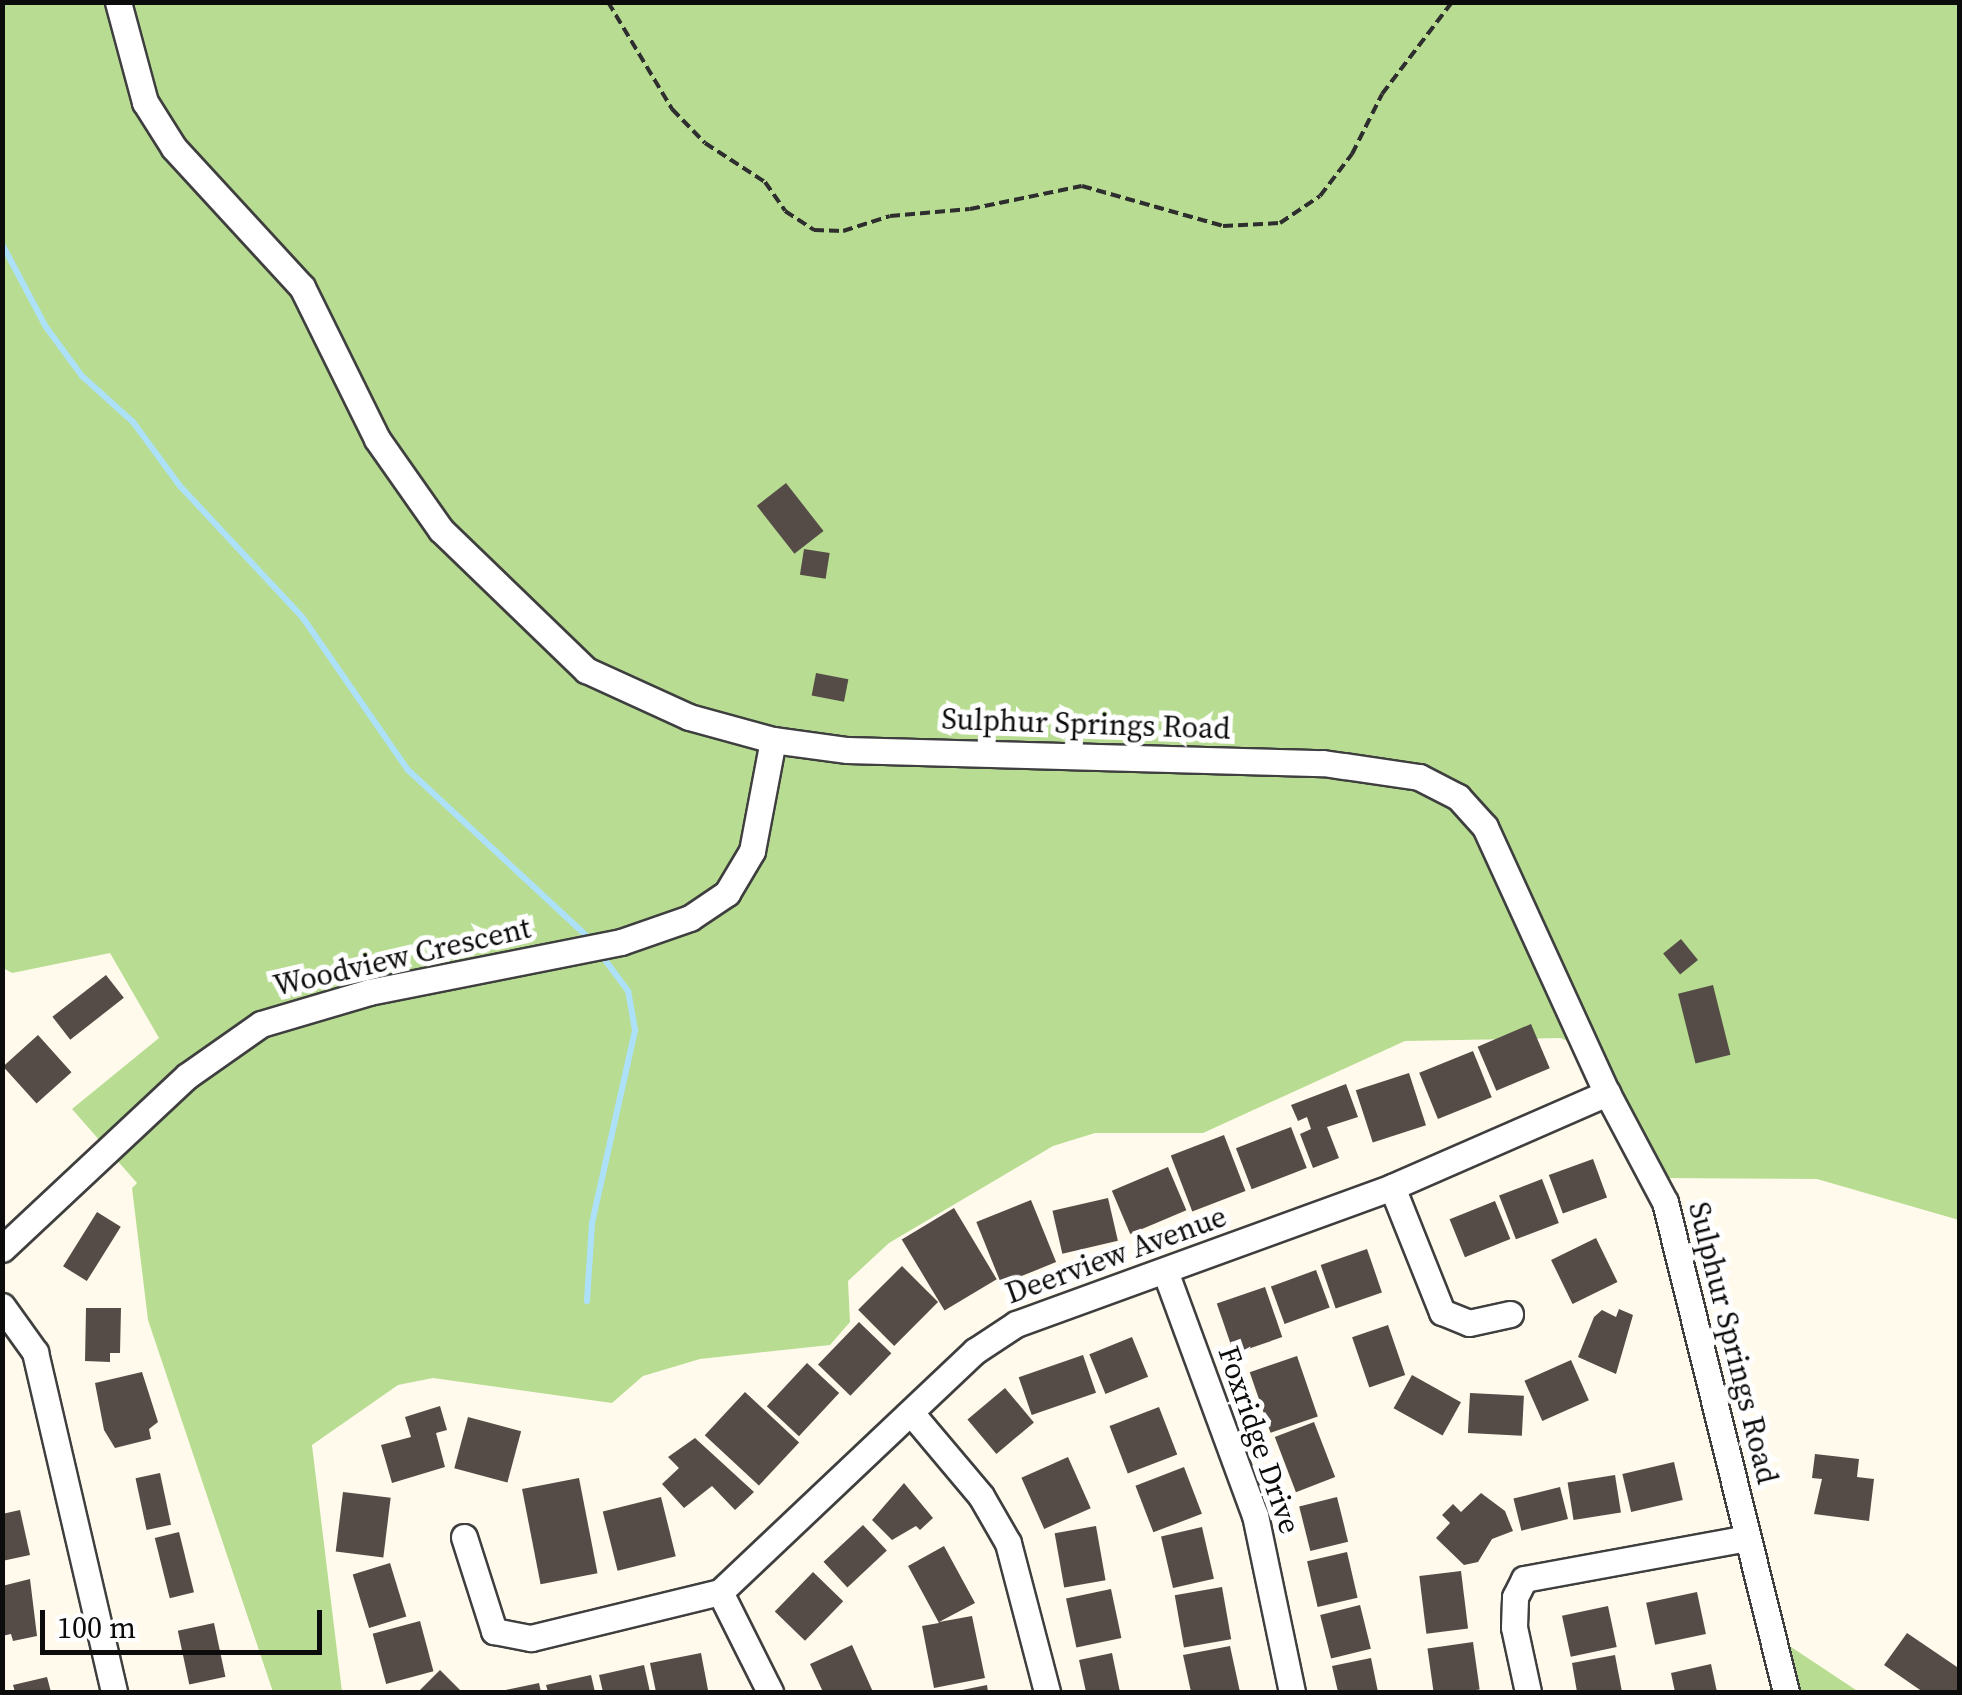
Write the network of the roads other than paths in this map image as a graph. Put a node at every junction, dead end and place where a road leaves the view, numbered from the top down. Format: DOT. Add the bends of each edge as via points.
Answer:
graph roads {
  1 [pos="118,2"];
  2 [pos="773,740"];
  3 [pos="1607,1093"];
  4 [pos="1392,1187"];
  5 [pos="2,1249"];
  6 [pos="1165,1271"];
  7 [pos="2,1306"];
  8 [pos="1510,1314"];
  9 [pos="912,1414"];
  10 [pos="464,1537"];
  11 [pos="1747,1538"];
  12 [pos="720,1592"];
  13 [pos="114,1692"];
  14 [pos="770,1692"];
  15 [pos="1047,1692"];
  16 [pos="1292,1692"];
  17 [pos="1528,1692"];
  18 [pos="1786,1692"];
  1 -- 2 [label="street, Sulphur Springs Road" via="145,102 174,148 302,287 377,439 441,530 586,670 689,717"];
  2 -- 3 [label="street, Sulphur Springs Road" via="847,750 1323,763 1419,777 1458,797 1485,827"];
  2 -- 5 [label="street, Woodview Crescent" via="752,851 727,893 690,918 622,942 369,992 262,1024 187,1076"];
  3 -- 4 [label="street, Deerview Avenue"];
  3 -- 11 [label="street, Sulphur Springs Road" via="1665,1202"];
  4 -- 6 [label="street, Deerview Avenue"];
  4 -- 8 [label="street" via="1442,1312 1470,1324"];
  6 -- 9 [label="street, Deerview Avenue" via="1016,1324 974,1351"];
  6 -- 16 [label="street, Foxridge Drive" via="1256,1515"];
  7 -- 13 [label="street" via="35,1352"];
  9 -- 12 [label="street, Deerview Avenue"];
  9 -- 15 [label="street" via="981,1496 1008,1543"];
  10 -- 12 [label="street" via="494,1631 531,1638"];
  11 -- 17 [label="street" via="1524,1580 1515,1597 1514,1627"];
  11 -- 18 [label="street, Sulphur Springs Road"];
  12 -- 14 [label="street"];
}
